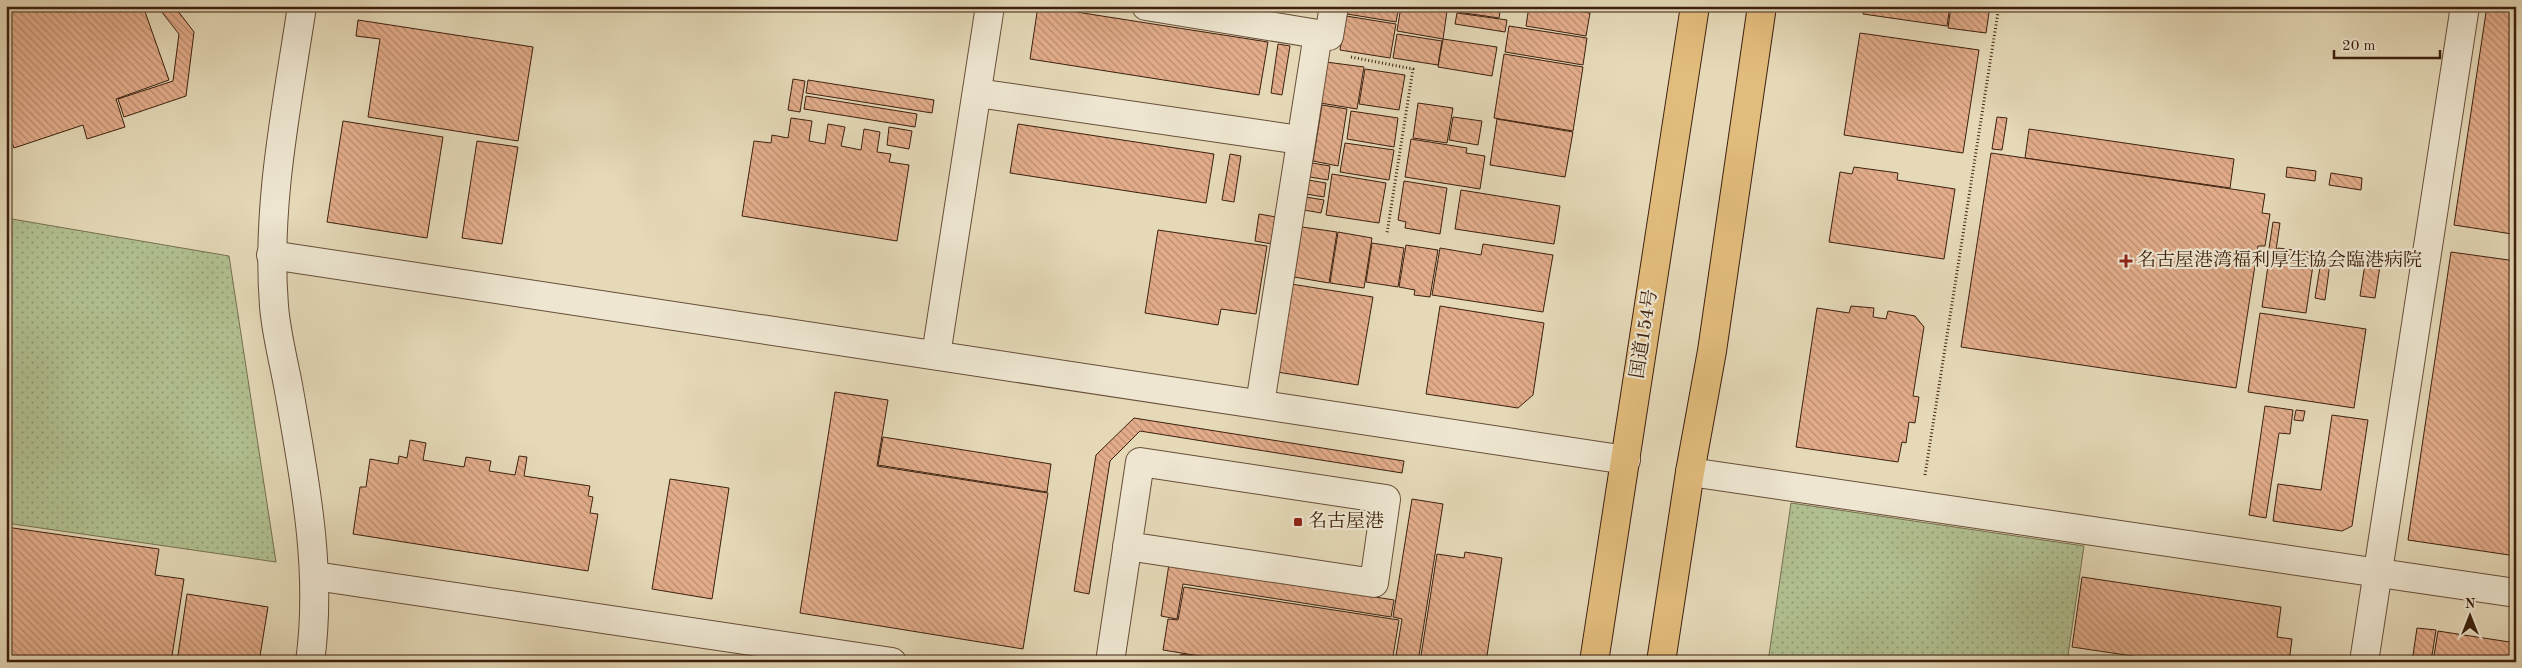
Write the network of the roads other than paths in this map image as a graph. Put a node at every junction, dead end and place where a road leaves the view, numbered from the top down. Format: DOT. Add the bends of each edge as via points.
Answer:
graph roads {
  1 [pos="302,6"];
  2 [pos="990,6"];
  3 [pos="1146,6"];
  4 [pos="1334,6"];
  5 [pos="1695,6"];
  6 [pos="1762,6"];
  7 [pos="2465,6"];
  8 [pos="1317,42"];
  9 [pos="977,93"];
  10 [pos="1300,140"];
  11 [pos="271,255"];
  12 [pos="936,355"];
  13 [pos="1260,404"];
  14 [pos="1626,460"];
  15 [pos="1690,472"];
  16 [pos="1127,546"];
  17 [pos="2378,574"];
  18 [pos="315,576"];
  19 [pos="2516,593"];
  20 [pos="888,661"];
  21 [pos="310,662"];
  22 [pos="892,662"];
  23 [pos="1110,662"];
  24 [pos="1594,662"];
  25 [pos="1661,662"];
  26 [pos="2364,662"];
  1 -- 11 [label="street" via="274,190"];
  2 -- 9 [label="street"];
  3 -- 8 [label="street"];
  4 -- 8 [label="street" via="1329,36"];
  5 -- 14 [label="highway, 国道154号"];
  6 -- 15 [label="highway" via="1712,351"];
  7 -- 17 [label="street"];
  8 -- 10 [label="street"];
  9 -- 10 [label="street"];
  9 -- 12 [label="street"];
  10 -- 13 [label="street"];
  11 -- 12 [label="street"];
  11 -- 18 [label="street" via="274,308 305,487"];
  12 -- 13 [label="street"];
  13 -- 14 [label="street"];
  14 -- 24 [label="highway, 国道154号"];
  15 -- 17 [label="street"];
  15 -- 25 [label="highway"];
  16 -- 16 [label="street" via="1140,462 1386,499 1374,583"];
  16 -- 23 [label="street"];
  17 -- 19 [label="street"];
  17 -- 26 [label="street"];
  18 -- 20 [label="street"];
  18 -- 21 [label="street"];
  20 -- 22 [label="street"];
}
